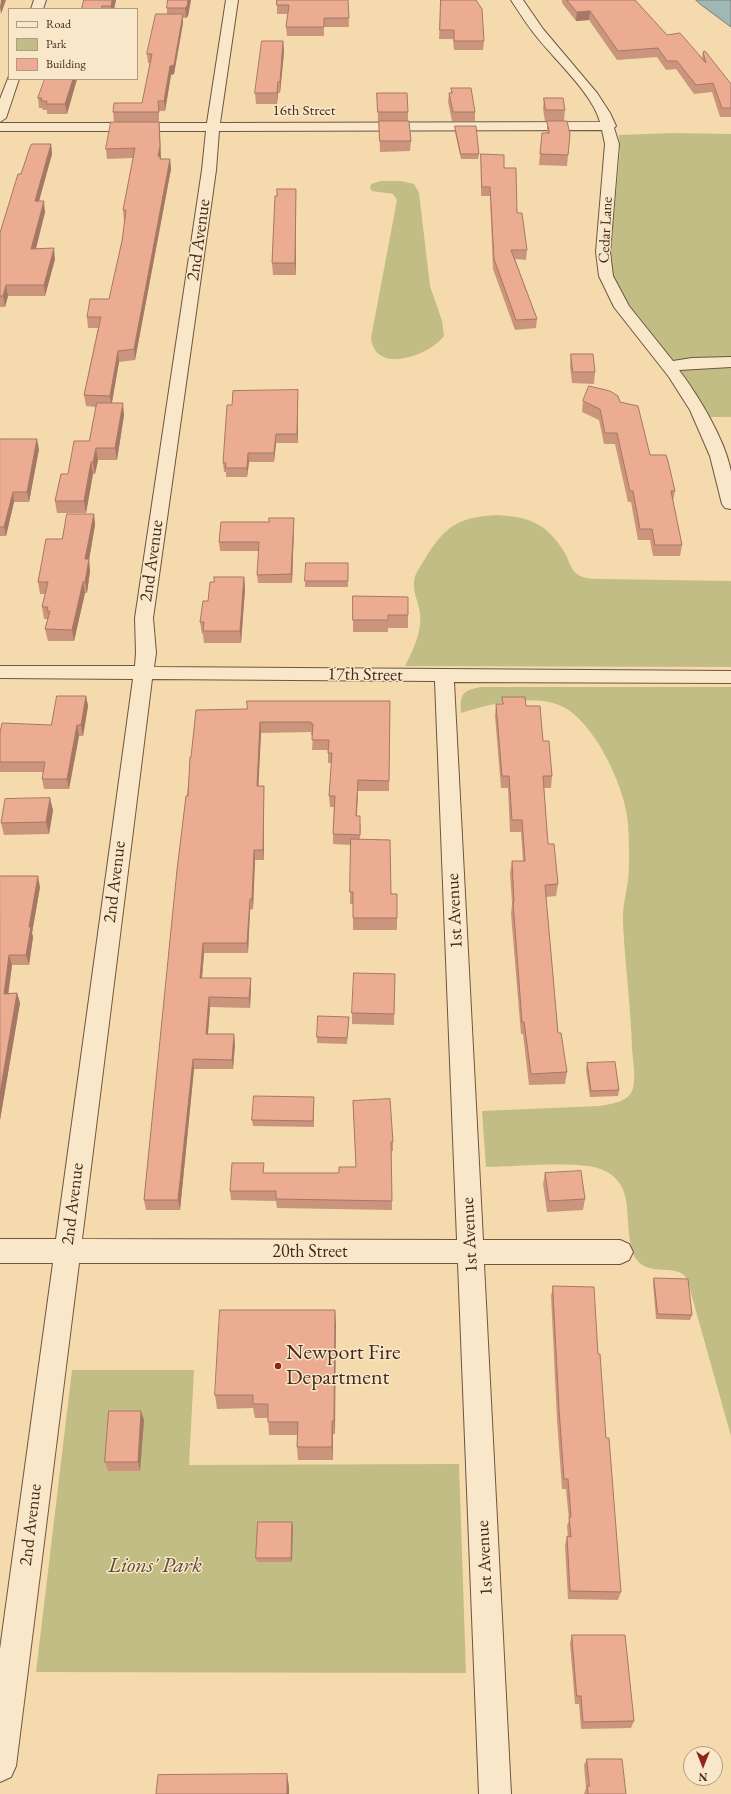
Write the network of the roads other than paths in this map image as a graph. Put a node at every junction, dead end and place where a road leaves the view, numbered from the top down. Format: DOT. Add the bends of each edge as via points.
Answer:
graph roads {
  1 [pos="232,0"];
  2 [pos="518,0"];
  3 [pos="13,80"];
  4 [pos="0,118"];
  5 [pos="609,126"];
  6 [pos="0,127"];
  7 [pos="212,127"];
  8 [pos="731,362"];
  9 [pos="668,367"];
  10 [pos="731,504"];
  11 [pos="0,672"];
  12 [pos="143,673"];
  13 [pos="444,675"];
  14 [pos="731,677"];
  15 [pos="0,1251"];
  16 [pos="67,1251"];
  17 [pos="471,1252"];
  18 [pos="620,1252"];
  19 [pos="0,1766"];
  20 [pos="495,1794"];
  1 -- 7 [label="street, 2nd Avenue"];
  2 -- 5 [label="street, Cedar Lane" via="539,32 593,96"];
  3 -- 4 [label="street"];
  5 -- 7 [label="street, 16th Street"];
  5 -- 9 [label="street, Cedar Lane" via="612,155 603,252 604,271 622,307"];
  6 -- 7 [label="street, 16th Street"];
  7 -- 12 [label="street, 2nd Avenue" via="209,166 144,618 146,648"];
  8 -- 9 [label="street"];
  9 -- 10 [label="street, Cedar Lane" via="690,397 708,430"];
  11 -- 12 [label="street, 17th Street"];
  12 -- 13 [label="street, 17th Street"];
  12 -- 16 [label="street, 2nd Avenue"];
  13 -- 14 [label="street, 17th Street"];
  13 -- 17 [label="street, 1st Avenue"];
  15 -- 16 [label="street, 20th Street"];
  16 -- 17 [label="street, 20th Street"];
  16 -- 19 [label="street, 2nd Avenue"];
  17 -- 18 [label="street, 20th Street"];
  17 -- 20 [label="street, 1st Avenue"];
}
